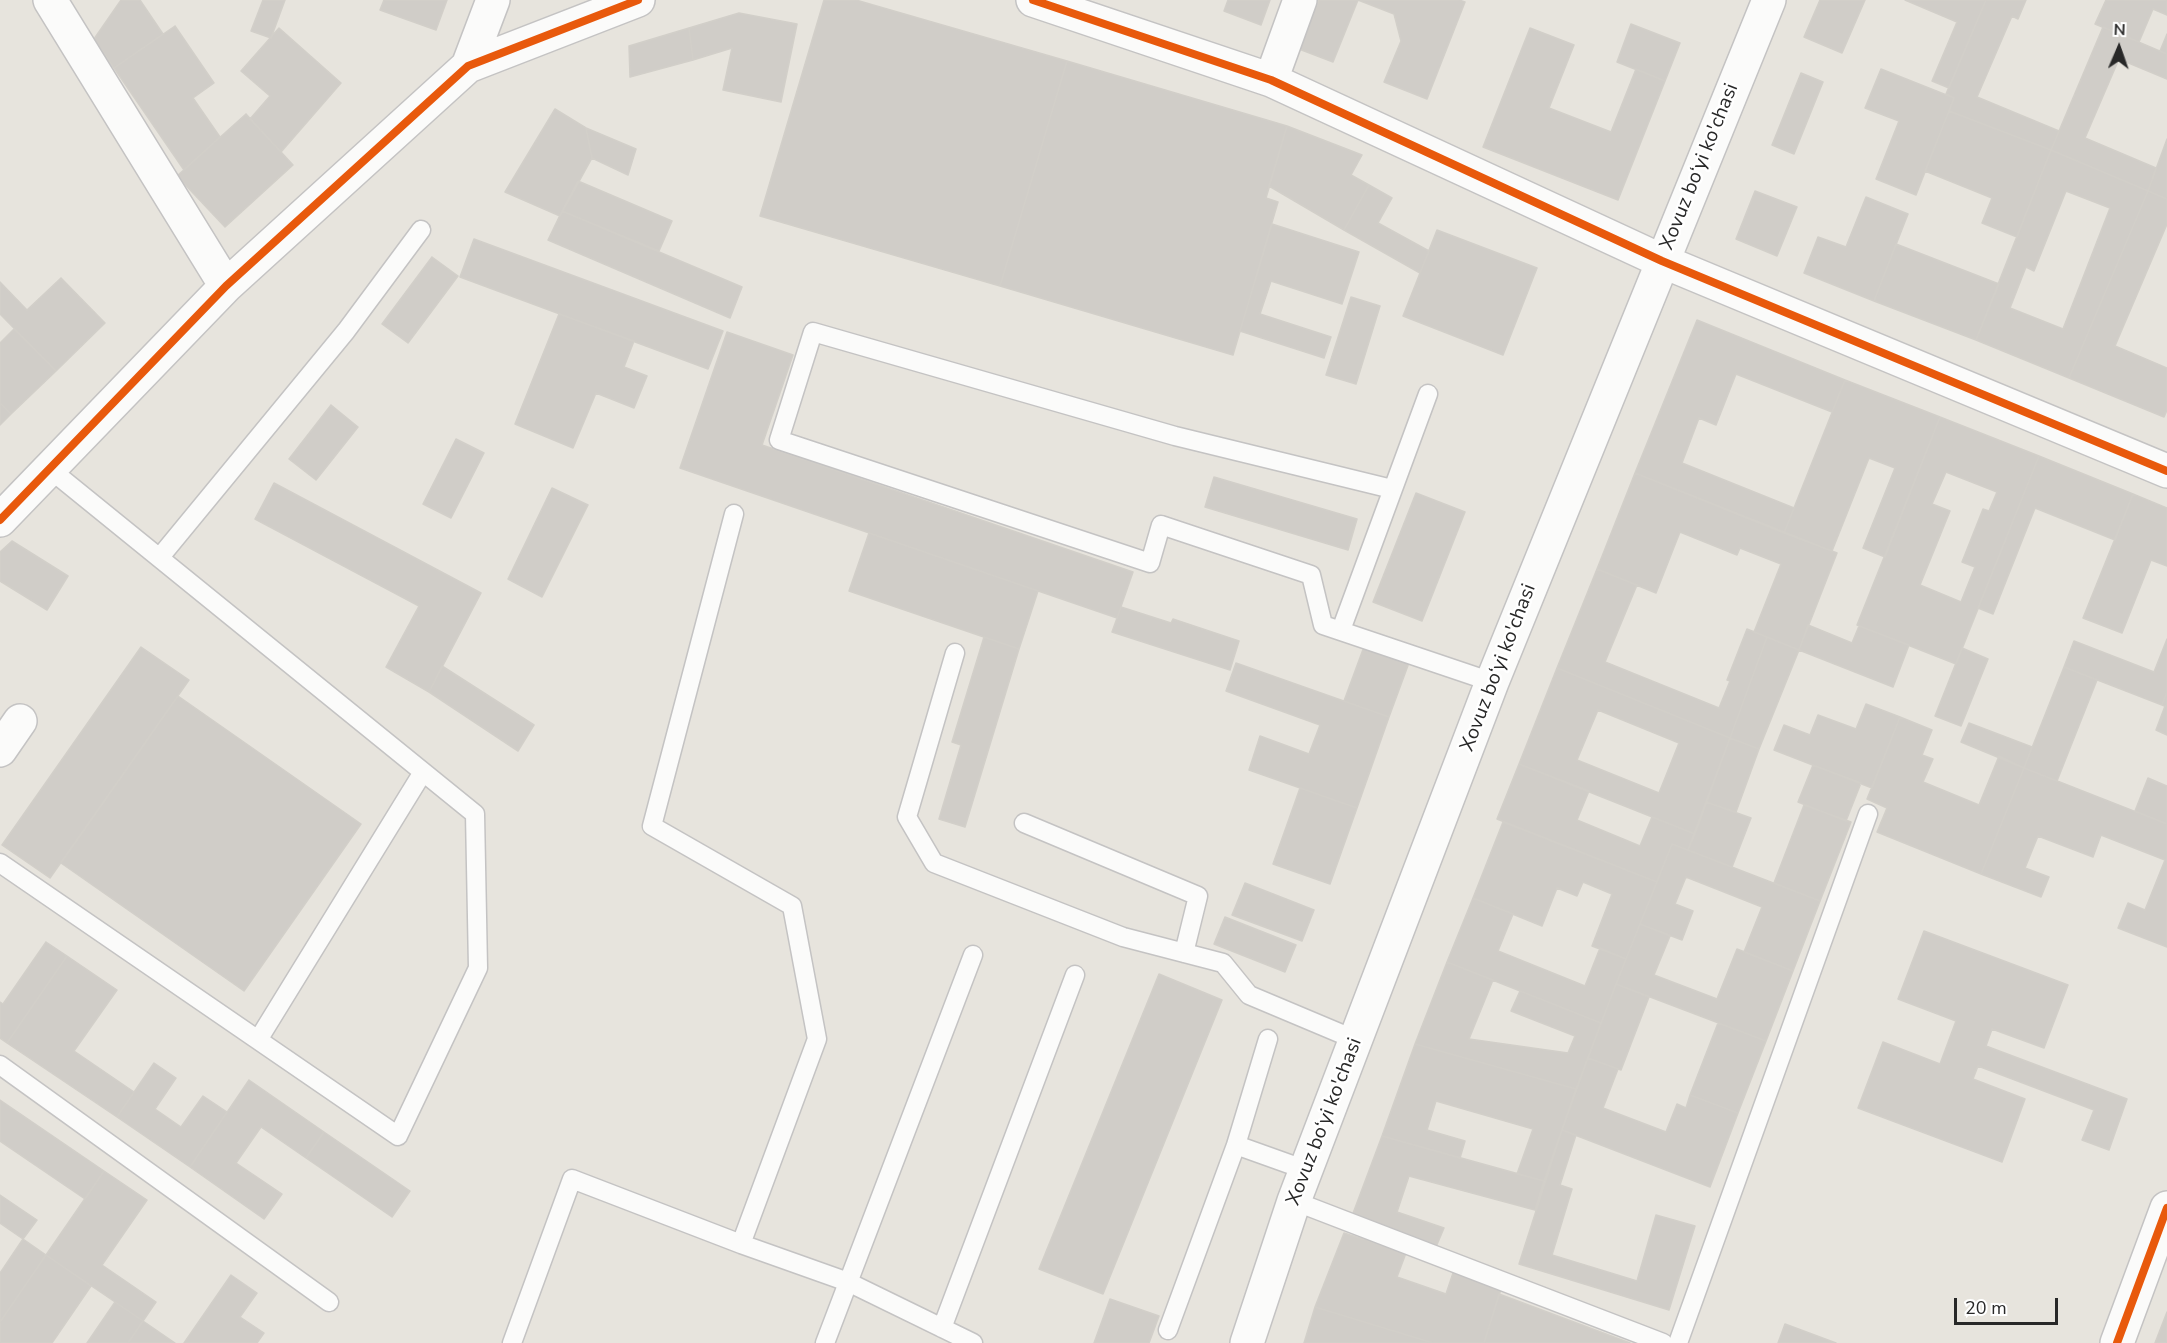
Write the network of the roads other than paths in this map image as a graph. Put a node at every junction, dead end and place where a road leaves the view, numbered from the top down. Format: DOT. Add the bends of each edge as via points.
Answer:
graph roads {
  1 [pos="50,0"];
  2 [pos="79,0"];
  3 [pos="493,0"];
  4 [pos="638,0"];
  5 [pos="1033,0"];
  6 [pos="1300,0"];
  7 [pos="1769,0"];
  8 [pos="67,31"];
  9 [pos="468,66"];
  10 [pos="1271,80"];
  11 [pos="421,230"];
  12 [pos="1662,261"];
  13 [pos="226,286"];
  14 [pos="1428,394"];
  15 [pos="51,470"];
  16 [pos="2167,471"];
  17 [pos="1392,489"];
  18 [pos="734,514"];
  19 [pos="0,520"];
  20 [pos="160,557"];
  21 [pos="1341,630"];
  22 [pos="955,653"];
  23 [pos="1492,682"];
  24 [pos="20,721"];
  25 [pos="0,750"];
  26 [pos="423,772"];
  27 [pos="1868,814"];
  28 [pos="1024,824"];
  29 [pos="0,863"];
  30 [pos="1184,953"];
  31 [pos="973,955"];
  32 [pos="1075,975"];
  33 [pos="1268,1039"];
  34 [pos="258,1040"];
  35 [pos="1356,1040"];
  36 [pos="0,1065"];
  37 [pos="1236,1145"];
  38 [pos="1306,1170"];
  39 [pos="1294,1202"];
  40 [pos="2167,1208"];
  41 [pos="741,1244"];
  42 [pos="848,1282"];
  43 [pos="329,1302"];
  44 [pos="942,1328"];
  45 [pos="1168,1330"];
  46 [pos="512,1343"];
  47 [pos="825,1343"];
  48 [pos="973,1343"];
  49 [pos="1247,1343"];
  50 [pos="1663,1343"];
  51 [pos="1678,1343"];
  52 [pos="2117,1343"];
  1 -- 8 [label="street"];
  2 -- 8 [label="street"];
  3 -- 9 [label="street"];
  4 -- 9 [label="street"];
  5 -- 10 [label="street"];
  6 -- 10 [label="street"];
  7 -- 12 [label="street, Xovuz bo‘yi ko'chasi"];
  8 -- 13 [label="street"];
  9 -- 13 [label="street"];
  10 -- 12 [label="street"];
  11 -- 20 [label="lane" via="345,331"];
  12 -- 16 [label="street"];
  12 -- 23 [label="street, Xovuz bo‘yi ko'chasi"];
  13 -- 15 [label="street"];
  14 -- 17 [label="lane"];
  15 -- 19 [label="street"];
  15 -- 20 [label="lane"];
  17 -- 21 [label="lane"];
  17 -- 21 [label="lane" via="1175,436 813,332 779,440 1150,563 1161,525 1311,575 1323,625"];
  18 -- 41 [label="lane" via="651,826 792,906 818,1039"];
  20 -- 26 [label="lane"];
  21 -- 23 [label="lane"];
  22 -- 30 [label="lane" via="907,817 934,863 1122,937"];
  23 -- 35 [label="street, Xovuz bo‘yi ko'chasi"];
  24 -- 25 [label="street"];
  26 -- 34 [label="lane"];
  26 -- 34 [label="lane" via="475,814 478,968 398,1136"];
  27 -- 51 [label="lane"];
  28 -- 30 [label="lane" via="1198,896"];
  29 -- 34 [label="lane"];
  30 -- 35 [label="lane" via="1222,963 1249,995"];
  31 -- 42 [label="lane"];
  32 -- 44 [label="lane"];
  33 -- 37 [label="lane"];
  35 -- 38 [label="street, Xovuz bo‘yi ko'chasi"];
  36 -- 43 [label="lane"];
  37 -- 38 [label="lane"];
  37 -- 45 [label="lane"];
  38 -- 39 [label="street, Xovuz bo‘yi ko'chasi"];
  39 -- 49 [label="street, Xovuz bo‘yi ko'chasi"];
  39 -- 50 [label="lane"];
  40 -- 52 [label="street"];
  41 -- 42 [label="lane"];
  41 -- 46 [label="lane" via="572,1179"];
  42 -- 44 [label="lane"];
  42 -- 47 [label="lane"];
  44 -- 48 [label="lane"];
}
